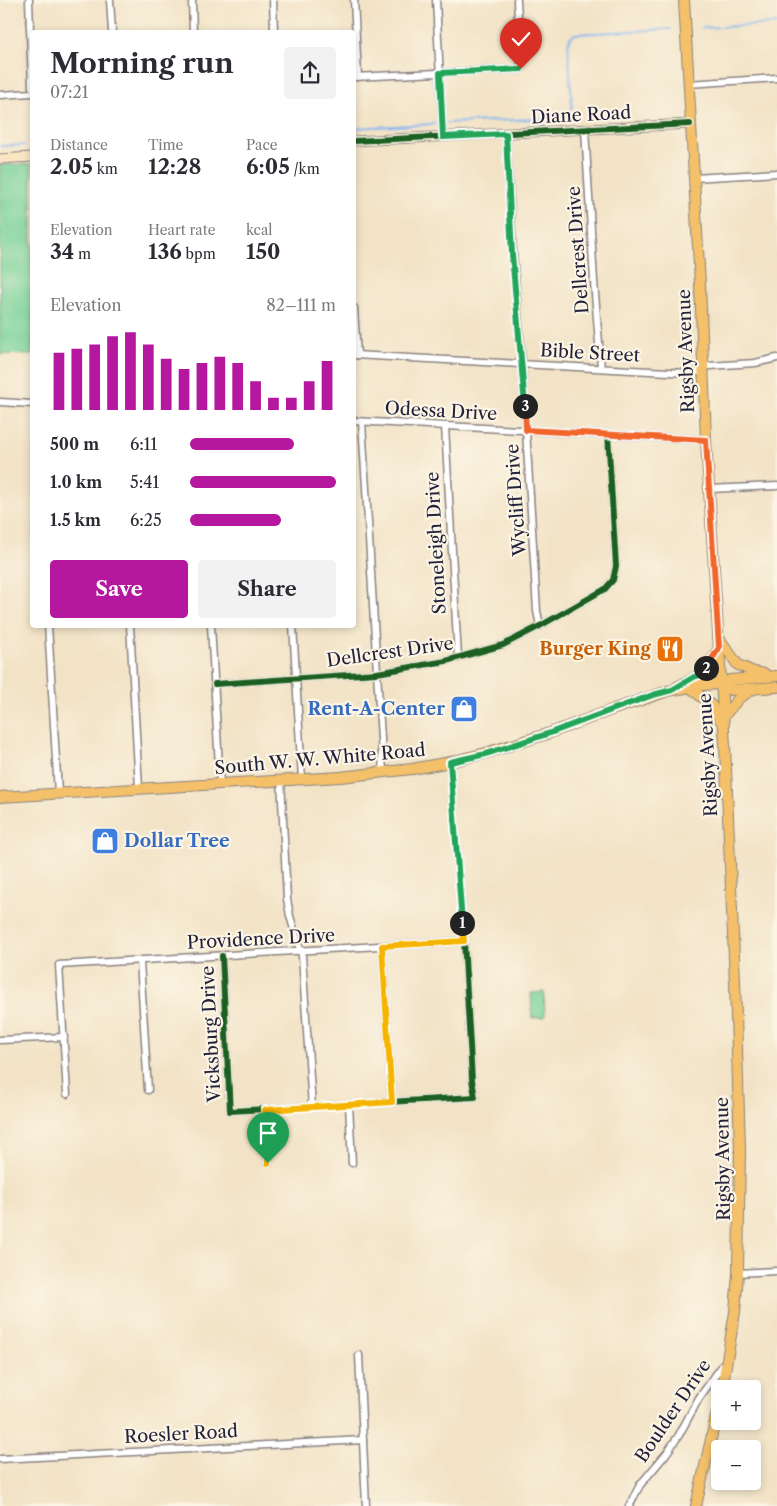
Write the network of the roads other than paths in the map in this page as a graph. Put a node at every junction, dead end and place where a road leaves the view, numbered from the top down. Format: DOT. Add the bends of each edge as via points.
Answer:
graph roads {
  1 [pos="29,0"];
  2 [pos="110,0"];
  3 [pos="192,0"];
  4 [pos="273,0"];
  5 [pos="354,0"];
  6 [pos="436,0"];
  7 [pos="517,0"];
  8 [pos="684,0"];
  9 [pos="30,30"];
  10 [pos="112,30"];
  11 [pos="193,30"];
  12 [pos="274,30"];
  13 [pos="355,30"];
  14 [pos="440,73"];
  15 [pos="356,77"];
  16 [pos="777,78"];
  17 [pos="688,84"];
  18 [pos="30,93"];
  19 [pos="0,95"];
  20 [pos="690,124"];
  21 [pos="585,129"];
  22 [pos="506,134"];
  23 [pos="443,137"];
  24 [pos="356,141"];
  25 [pos="30,158"];
  26 [pos="0,159"];
  27 [pos="777,173"];
  28 [pos="693,178"];
  29 [pos="356,355"];
  30 [pos="777,358"];
  31 [pos="522,364"];
  32 [pos="602,368"];
  33 [pos="703,368"];
  34 [pos="0,402"];
  35 [pos="30,404"];
  36 [pos="356,421"];
  37 [pos="362,422"];
  38 [pos="445,426"];
  39 [pos="526,430"];
  40 [pos="608,434"];
  41 [pos="706,440"];
  42 [pos="777,486"];
  43 [pos="709,488"];
  44 [pos="540,626"];
  45 [pos="48,628"];
  46 [pos="130,628"];
  47 [pos="211,628"];
  48 [pos="293,628"];
  49 [pos="718,637"];
  50 [pos="719,648"];
  51 [pos="458,658"];
  52 [pos="378,673"];
  53 [pos="296,678"];
  54 [pos="773,681"];
  55 [pos="215,684"];
  56 [pos="722,684"];
  57 [pos="690,687"];
  58 [pos="753,689"];
  59 [pos="672,690"];
  60 [pos="723,721"];
  61 [pos="450,762"];
  62 [pos="383,772"];
  63 [pos="302,779"];
  64 [pos="281,780"];
  65 [pos="220,784"];
  66 [pos="139,788"];
  67 [pos="58,793"];
  68 [pos="0,797"];
  69 [pos="464,941"];
  70 [pos="382,946"];
  71 [pos="301,951"];
  72 [pos="222,956"];
  73 [pos="140,961"];
  74 [pos="64,1037"];
  75 [pos="0,1040"];
  76 [pos="148,1090"];
  77 [pos="67,1094"];
  78 [pos="392,1102"];
  79 [pos="349,1105"];
  80 [pos="312,1107"];
  81 [pos="265,1110"];
  82 [pos="268,1163"];
  83 [pos="352,1163"];
  84 [pos="777,1271"];
  85 [pos="738,1273"];
  86 [pos="359,1355"];
  87 [pos="727,1359"];
  88 [pos="724,1380"];
  89 [pos="713,1430"];
  90 [pos="363,1440"];
  91 [pos="0,1459"];
  92 [pos="366,1506"];
  93 [pos="629,1506"];
  94 [pos="696,1506"];
  1 -- 9 [label="street"];
  2 -- 10 [label="street"];
  3 -- 11 [label="street"];
  4 -- 12 [label="street"];
  5 -- 13 [label="street"];
  6 -- 14 [label="street"];
  7 -- 14 [label="street" via="521,69"];
  8 -- 17 [label="main road, Rigsby Avenue"];
  14 -- 15 [label="street"];
  14 -- 23 [label="street"];
  16 -- 17 [label="street"];
  17 -- 20 [label="main road, Rigsby Avenue"];
  18 -- 19 [label="street"];
  20 -- 21 [label="street, Diane Road"];
  20 -- 28 [label="main road, Rigsby Avenue"];
  21 -- 22 [label="street, Diane Road"];
  21 -- 32 [label="street, Dellcrest Drive"];
  22 -- 23 [label="street, Diane Road"];
  22 -- 31 [label="street, Wycliff Drive"];
  23 -- 24 [label="street, Diane Road"];
  25 -- 26 [label="street"];
  27 -- 28 [label="street"];
  28 -- 33 [label="main road, Rigsby Avenue"];
  29 -- 31 [label="street, Bible Street"];
  30 -- 33 [label="street, Bible Street"];
  31 -- 32 [label="street, Bible Street"];
  31 -- 39 [label="street, Wycliff Drive"];
  32 -- 33 [label="street, Bible Street" via="687,373"];
  33 -- 41 [label="main road, Rigsby Avenue"];
  34 -- 35 [label="street"];
  36 -- 37 [label="street, Odessa Drive"];
  37 -- 38 [label="street, Odessa Drive"];
  37 -- 52 [label="street"];
  38 -- 39 [label="street, Odessa Drive"];
  38 -- 51 [label="street, Stoneleigh Drive"];
  39 -- 40 [label="street, Odessa Drive"];
  39 -- 44 [label="street, Wycliff Drive"];
  40 -- 41 [label="street, Odessa Drive"];
  40 -- 44 [label="street, Dellcrest Drive" via="616,566 613,580 605,589"];
  41 -- 43 [label="main road, Rigsby Avenue"];
  42 -- 43 [label="street"];
  43 -- 49 [label="main road, Rigsby Avenue"];
  44 -- 51 [label="street, Dellcrest Drive" via="495,648"];
  45 -- 67 [label="street"];
  46 -- 66 [label="street"];
  47 -- 55 [label="street"];
  48 -- 53 [label="street"];
  49 -- 50 [label="main road, Rigsby Avenue"];
  49 -- 54 [label="main road" via="738,664"];
  50 -- 56 [label="main road, Rigsby Avenue"];
  50 -- 59 [label="main road" via="702,674"];
  51 -- 52 [label="street, Dellcrest Drive"];
  52 -- 53 [label="street, Dellcrest Drive"];
  52 -- 62 [label="street"];
  53 -- 55 [label="street, Dellcrest Drive"];
  53 -- 63 [label="street"];
  54 -- 56 [label="main road, South W. W. White Road" via="730,680"];
  54 -- 58 [label="main road, South W. W. White Road"];
  55 -- 65 [label="street"];
  56 -- 57 [label="main road, South W. W. White Road"];
  56 -- 58 [label="main road, South W. W. White Road" via="731,690"];
  56 -- 60 [label="main road, Rigsby Avenue"];
  57 -- 59 [label="main road, South W. W. White Road"];
  57 -- 60 [label="main road" via="712,706"];
  58 -- 60 [label="main road" via="739,698"];
  59 -- 61 [label="main road, South W. W. White Road" via="544,736"];
  60 -- 85 [label="main road, Rigsby Avenue" via="740,1149"];
  61 -- 62 [label="main road, South W. W. White Road"];
  61 -- 69 [label="street"];
  62 -- 63 [label="main road, South W. W. White Road"];
  63 -- 64 [label="main road, South W. W. White Road"];
  64 -- 65 [label="main road, South W. W. White Road"];
  64 -- 71 [label="street" via="287,899"];
  65 -- 66 [label="main road, South W. W. White Road"];
  66 -- 67 [label="main road, South W. W. White Road"];
  67 -- 68 [label="main road, South W. W. White Road"];
  69 -- 70 [label="street, Providence Drive"];
  69 -- 78 [label="street" via="474,1097"];
  70 -- 71 [label="street, Providence Drive"];
  70 -- 78 [label="street"];
  71 -- 72 [label="street, Providence Drive"];
  71 -- 80 [label="street"];
  72 -- 73 [label="street, Providence Drive"];
  72 -- 81 [label="street, Vicksburg Drive" via="230,1111"];
  73 -- 74 [label="street, Providence Drive" via="59,965"];
  73 -- 76 [label="street"];
  74 -- 75 [label="street"];
  74 -- 77 [label="street"];
  78 -- 79 [label="street"];
  79 -- 80 [label="street"];
  79 -- 83 [label="street"];
  80 -- 81 [label="street"];
  81 -- 82 [label="street"];
  84 -- 85 [label="street"];
  85 -- 87 [label="main road, Rigsby Avenue"];
  86 -- 90 [label="street"];
  87 -- 88 [label="main road, Rigsby Avenue"];
  87 -- 93 [label="street, Boulder Drive"];
  89 -- 94 [label="main road"];
  90 -- 91 [label="street, Roesler Road"];
  90 -- 92 [label="street"];
}
